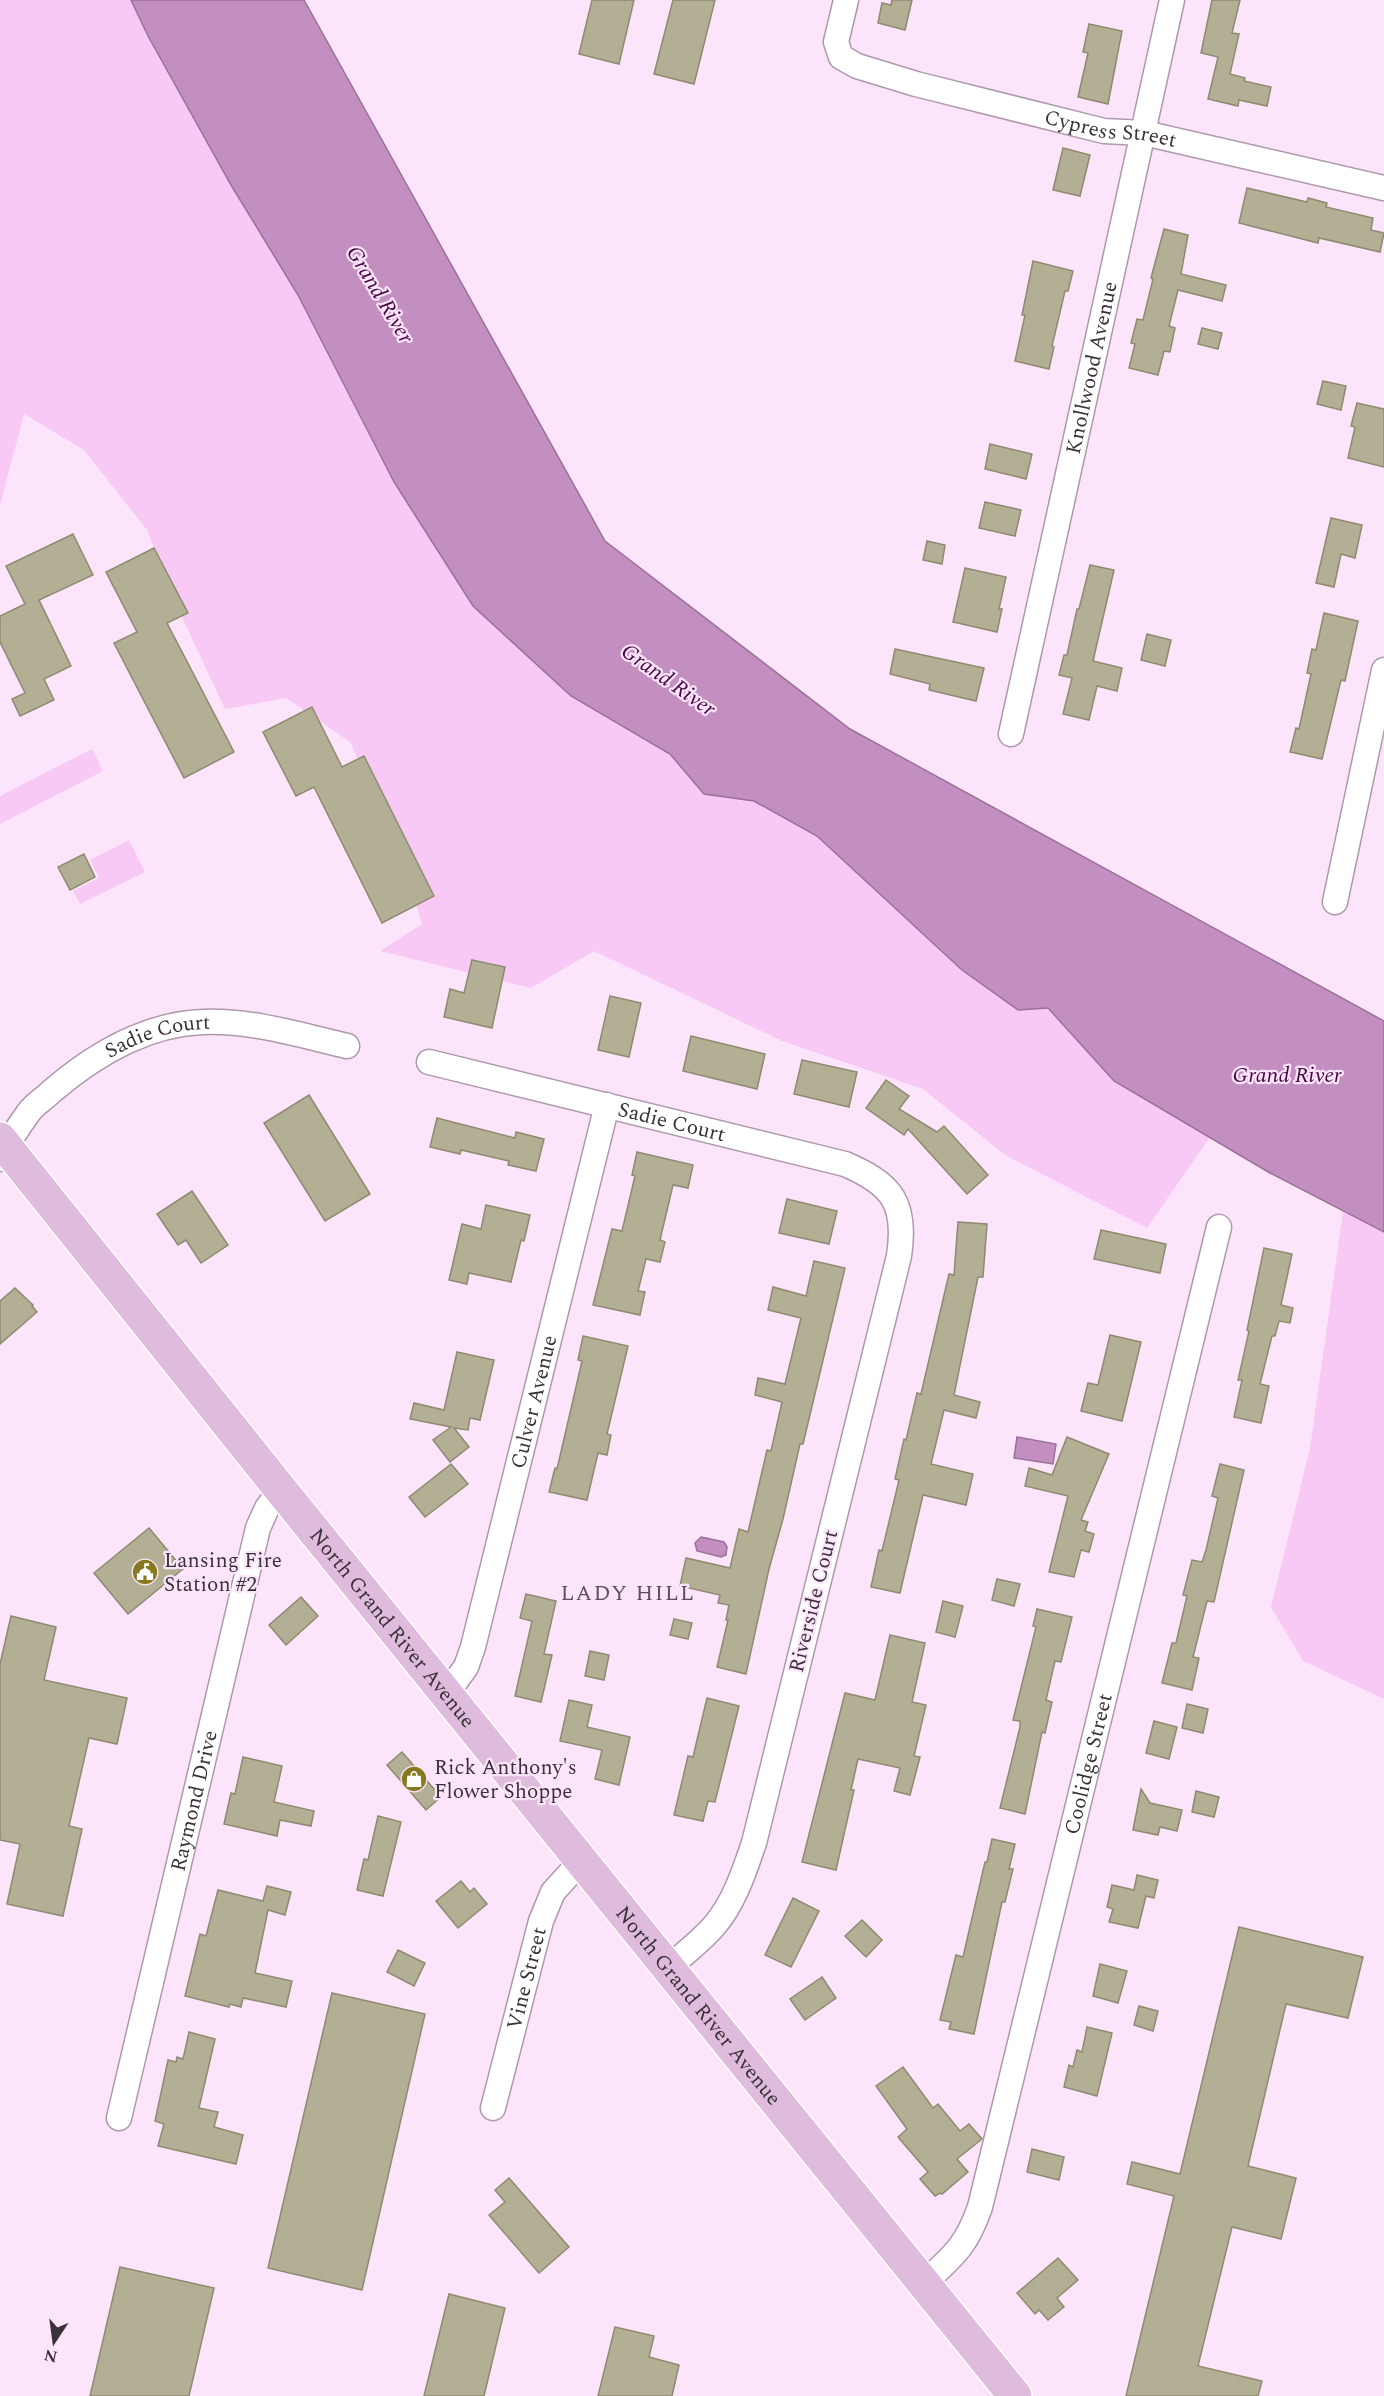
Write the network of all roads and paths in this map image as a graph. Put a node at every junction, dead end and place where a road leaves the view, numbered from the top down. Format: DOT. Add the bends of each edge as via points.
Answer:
graph roads {
  1 [pos="846,0"];
  2 [pos="1172,0"];
  3 [pos="1144,133"];
  4 [pos="1384,188"];
  5 [pos="1384,670"];
  6 [pos="1011,734"];
  7 [pos="1335,902"];
  8 [pos="347,1046"];
  9 [pos="429,1062"];
  10 [pos="607,1105"];
  11 [pos="2,1148"];
  12 [pos="898,1209"];
  13 [pos="1219,1227"];
  14 [pos="281,1490"];
  15 [pos="447,1693"];
  16 [pos="582,1860"];
  17 [pos="669,1967"];
  18 [pos="493,2108"];
  19 [pos="119,2118"];
  20 [pos="924,2283"];
  21 [pos="1015,2396"];
  1 -- 3 [label="street, Cypress Street" via="836,42 841,57 857,66 1104,131"];
  2 -- 3 [label="street, Knollwood Avenue"];
  3 -- 4 [label="street, Cypress Street"];
  3 -- 6 [label="street, Knollwood Avenue"];
  5 -- 7 [label="street"];
  8 -- 11 [label="street, Sadie Court" via="243,1023 203,1022 161,1028 107,1051 65,1080 30,1111"];
  9 -- 10 [label="street, Sadie Court"];
  10 -- 12 [label="street, Sadie Court" via="845,1164 869,1174 886,1187"];
  10 -- 15 [label="street, Culver Avenue" via="473,1647 466,1666"];
  11 -- 14 [label="main road, North Grand River Avenue"];
  12 -- 17 [label="street, Riverside Court" via="902,1235 899,1256 754,1843 732,1899 714,1926"];
  13 -- 20 [label="street, Coolidge Street" via="980,2207 961,2248"];
  14 -- 15 [label="main road, North Grand River Avenue"];
  14 -- 19 [label="street, Raymond Drive" via="258,1528"];
  15 -- 16 [label="main road, North Grand River Avenue"];
  16 -- 17 [label="main road, North Grand River Avenue"];
  16 -- 18 [label="street, Vine Street" via="553,1892 541,1921"];
  17 -- 20 [label="main road, North Grand River Avenue"];
  20 -- 21 [label="main road, North Grand River Avenue"];
}
